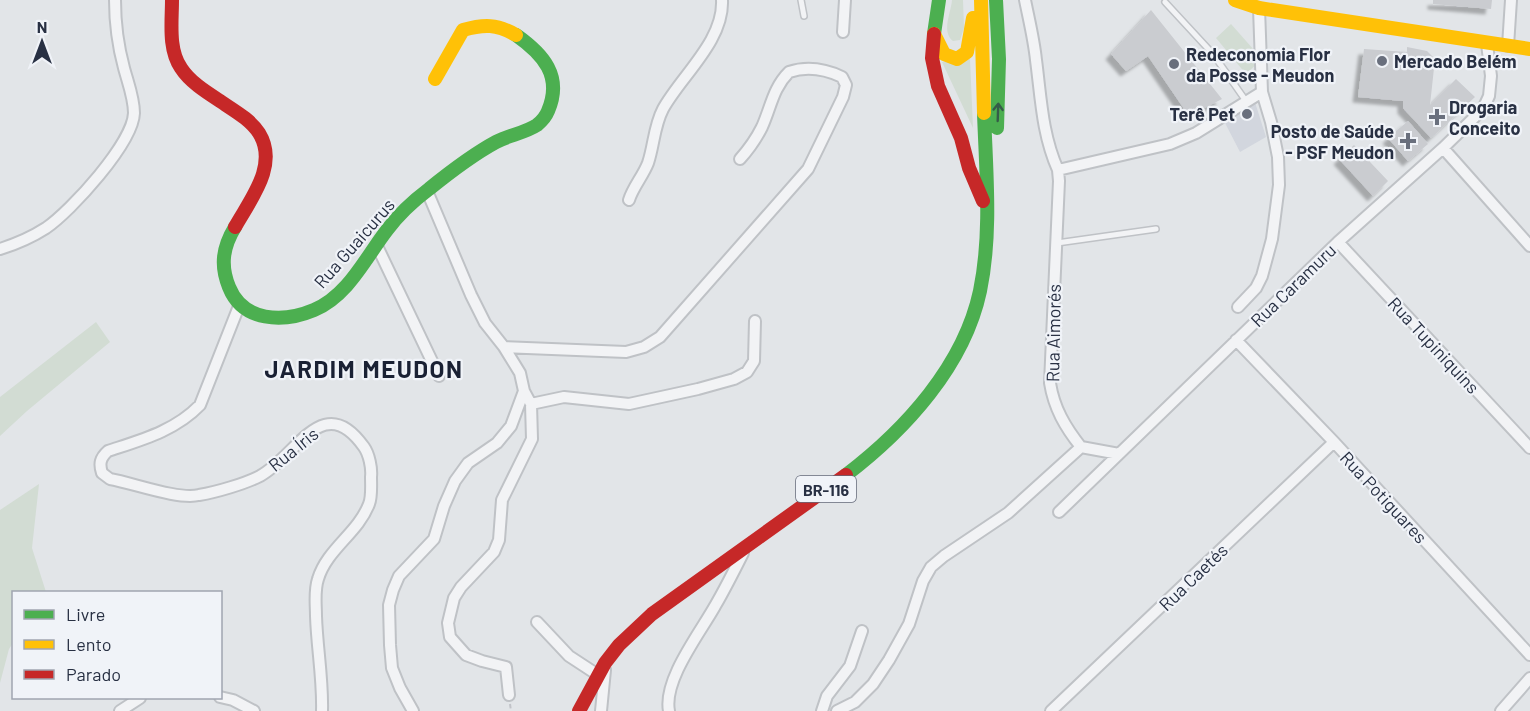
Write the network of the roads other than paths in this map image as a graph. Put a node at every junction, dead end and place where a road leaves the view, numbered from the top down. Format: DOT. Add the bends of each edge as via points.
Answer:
graph roads {
  1 [pos="115,0"];
  2 [pos="172,0"];
  3 [pos="722,0"];
  4 [pos="801,0"];
  5 [pos="845,0"];
  6 [pos="939,0"];
  7 [pos="979,0"];
  8 [pos="996,0"];
  9 [pos="1025,0"];
  10 [pos="1235,0"];
  11 [pos="1511,0"];
  12 [pos="1165,2"];
  13 [pos="1259,8"];
  14 [pos="804,16"];
  15 [pos="843,32"];
  16 [pos="934,34"];
  17 [pos="1487,44"];
  18 [pos="1508,46"];
  19 [pos="1530,49"];
  20 [pos="435,79"];
  21 [pos="1262,92"];
  22 [pos="1246,101"];
  23 [pos="1443,148"];
  24 [pos="740,159"];
  25 [pos="1058,170"];
  26 [pos="427,191"];
  27 [pos="629,200"];
  28 [pos="987,212"];
  29 [pos="1156,229"];
  30 [pos="1055,243"];
  31 [pos="1338,243"];
  32 [pos="377,246"];
  33 [pos="1530,246"];
  34 [pos="0,249"];
  35 [pos="239,306"];
  36 [pos="1238,308"];
  37 [pos="755,321"];
  38 [pos="1236,340"];
  39 [pos="504,347"];
  40 [pos="439,376"];
  41 [pos="524,391"];
  42 [pos="531,404"];
  43 [pos="1334,442"];
  44 [pos="1081,447"];
  45 [pos="1530,448"];
  46 [pos="1119,454"];
  47 [pos="1059,512"];
  48 [pos="746,548"];
  49 [pos="537,622"];
  50 [pos="862,631"];
  51 [pos="1530,655"];
  52 [pos="606,663"];
  53 [pos="597,675"];
  54 [pos="1530,678"];
  55 [pos="509,695"];
  56 [pos="222,697"];
  57 [pos="138,699"];
  58 [pos="120,711"];
  59 [pos="254,711"];
  60 [pos="322,711"];
  61 [pos="413,711"];
  62 [pos="579,711"];
  63 [pos="601,711"];
  64 [pos="669,711"];
  65 [pos="822,711"];
  66 [pos="837,711"];
  67 [pos="1051,711"];
  68 [pos="1501,711"];
  1 -- 34 [label="street" via="118,44 134,102 129,132 63,213 38,232"];
  2 -- 35 [label="main road" via="174,56 182,70 256,128 263,140 265,173 229,235 222,257 223,279"];
  3 -- 27 [label="street" via="719,20 703,53 663,110 648,162"];
  4 -- 14 [label="lane"];
  5 -- 15 [label="street"];
  6 -- 16 [label="main road"];
  7 -- 16 [label="main road" via="967,52 962,56 949,58 942,53"];
  7 -- 28 [label="main road, BR-116"];
  28 -- 8 [label="main road, one-way" via="998,120"];
  9 -- 25 [label="street, Rua Aimorés" via="1043,123"];
  10 -- 13 [label="main road"];
  11 -- 18 [label="street"];
  12 -- 22 [label="lane" via="1213,54"];
  13 -- 17 [label="main road"];
  13 -- 21 [label="street"];
  16 -- 28 [label="main road" via="932,58 938,86"];
  17 -- 18 [label="main road"];
  17 -- 23 [label="street, Rua Caramuru" via="1491,76 1484,109"];
  18 -- 19 [label="main road"];
  20 -- 26 [label="main road, Rua Guaicurus" via="460,34 479,25 495,25 543,57 552,82 549,110 539,125 480,151"];
  21 -- 22 [label="street"];
  21 -- 36 [label="street" via="1278,157 1278,196 1262,276"];
  22 -- 25 [label="street" via="1196,134 1170,144"];
  23 -- 31 [label="street, Rua Caramuru"];
  23 -- 33 [label="street"];
  24 -- 39 [label="street" via="762,127 777,86 789,72 811,68 842,77 845,90 808,169 660,337 645,347 626,352"];
  25 -- 30 [label="street, Rua Aimorés"];
  26 -- 32 [label="main road, Rua Guaicurus" via="402,212"];
  26 -- 39 [label="street" via="471,295 485,323"];
  28 -- 48 [label="main road, BR-116" via="976,302 944,376 895,432 844,476"];
  29 -- 30 [label="lane"];
  30 -- 44 [label="street, Rua Aimorés" via="1050,382 1058,412"];
  31 -- 38 [label="street, Rua Caramuru"];
  31 -- 45 [label="street, Rua Tupiniquins"];
  32 -- 35 [label="main road, Rua Guaicurus" via="341,292 320,308 279,317 256,316"];
  32 -- 40 [label="street"];
  35 -- 60 [label="street, Rua Íris" via="200,405 171,428 108,451 99,464 102,473 110,478 196,496 259,476 320,427 333,423 354,433 366,450 371,472 369,503 327,558 318,580 315,597"];
  37 -- 42 [label="street" via="754,361 747,372 734,379 628,404 564,397"];
  38 -- 43 [label="street, Rua Potiguares"];
  38 -- 46 [label="street, Rua Caramuru"];
  39 -- 41 [label="street" via="520,373"];
  41 -- 42 [label="street"];
  41 -- 61 [label="street" via="511,426 497,443 461,472 444,506 434,539 399,576 393,590 389,605 392,668"];
  42 -- 55 [label="street" via="531,439 502,500 499,540 494,552 454,598 448,623 450,637 466,655 506,667"];
  43 -- 51 [label="street, Rua Potiguares"];
  43 -- 67 [label="street, Rua Caetés"];
  44 -- 46 [label="street"];
  44 -- 66 [label="street" via="1008,513 931,567 909,624 878,676 855,702"];
  46 -- 47 [label="street, Rua Caramuru"];
  48 -- 52 [label="main road, BR-116" via="661,607"];
  48 -- 64 [label="street" via="682,661 671,688"];
  49 -- 53 [label="street" via="569,656"];
  50 -- 65 [label="street" via="850,666 827,696"];
  52 -- 53 [label="main road, BR-116"];
  52 -- 63 [label="street"];
  53 -- 62 [label="main road, BR-116"];
  54 -- 68 [label="street"];
  56 -- 59 [label="street"];
  57 -- 58 [label="street"];
}
